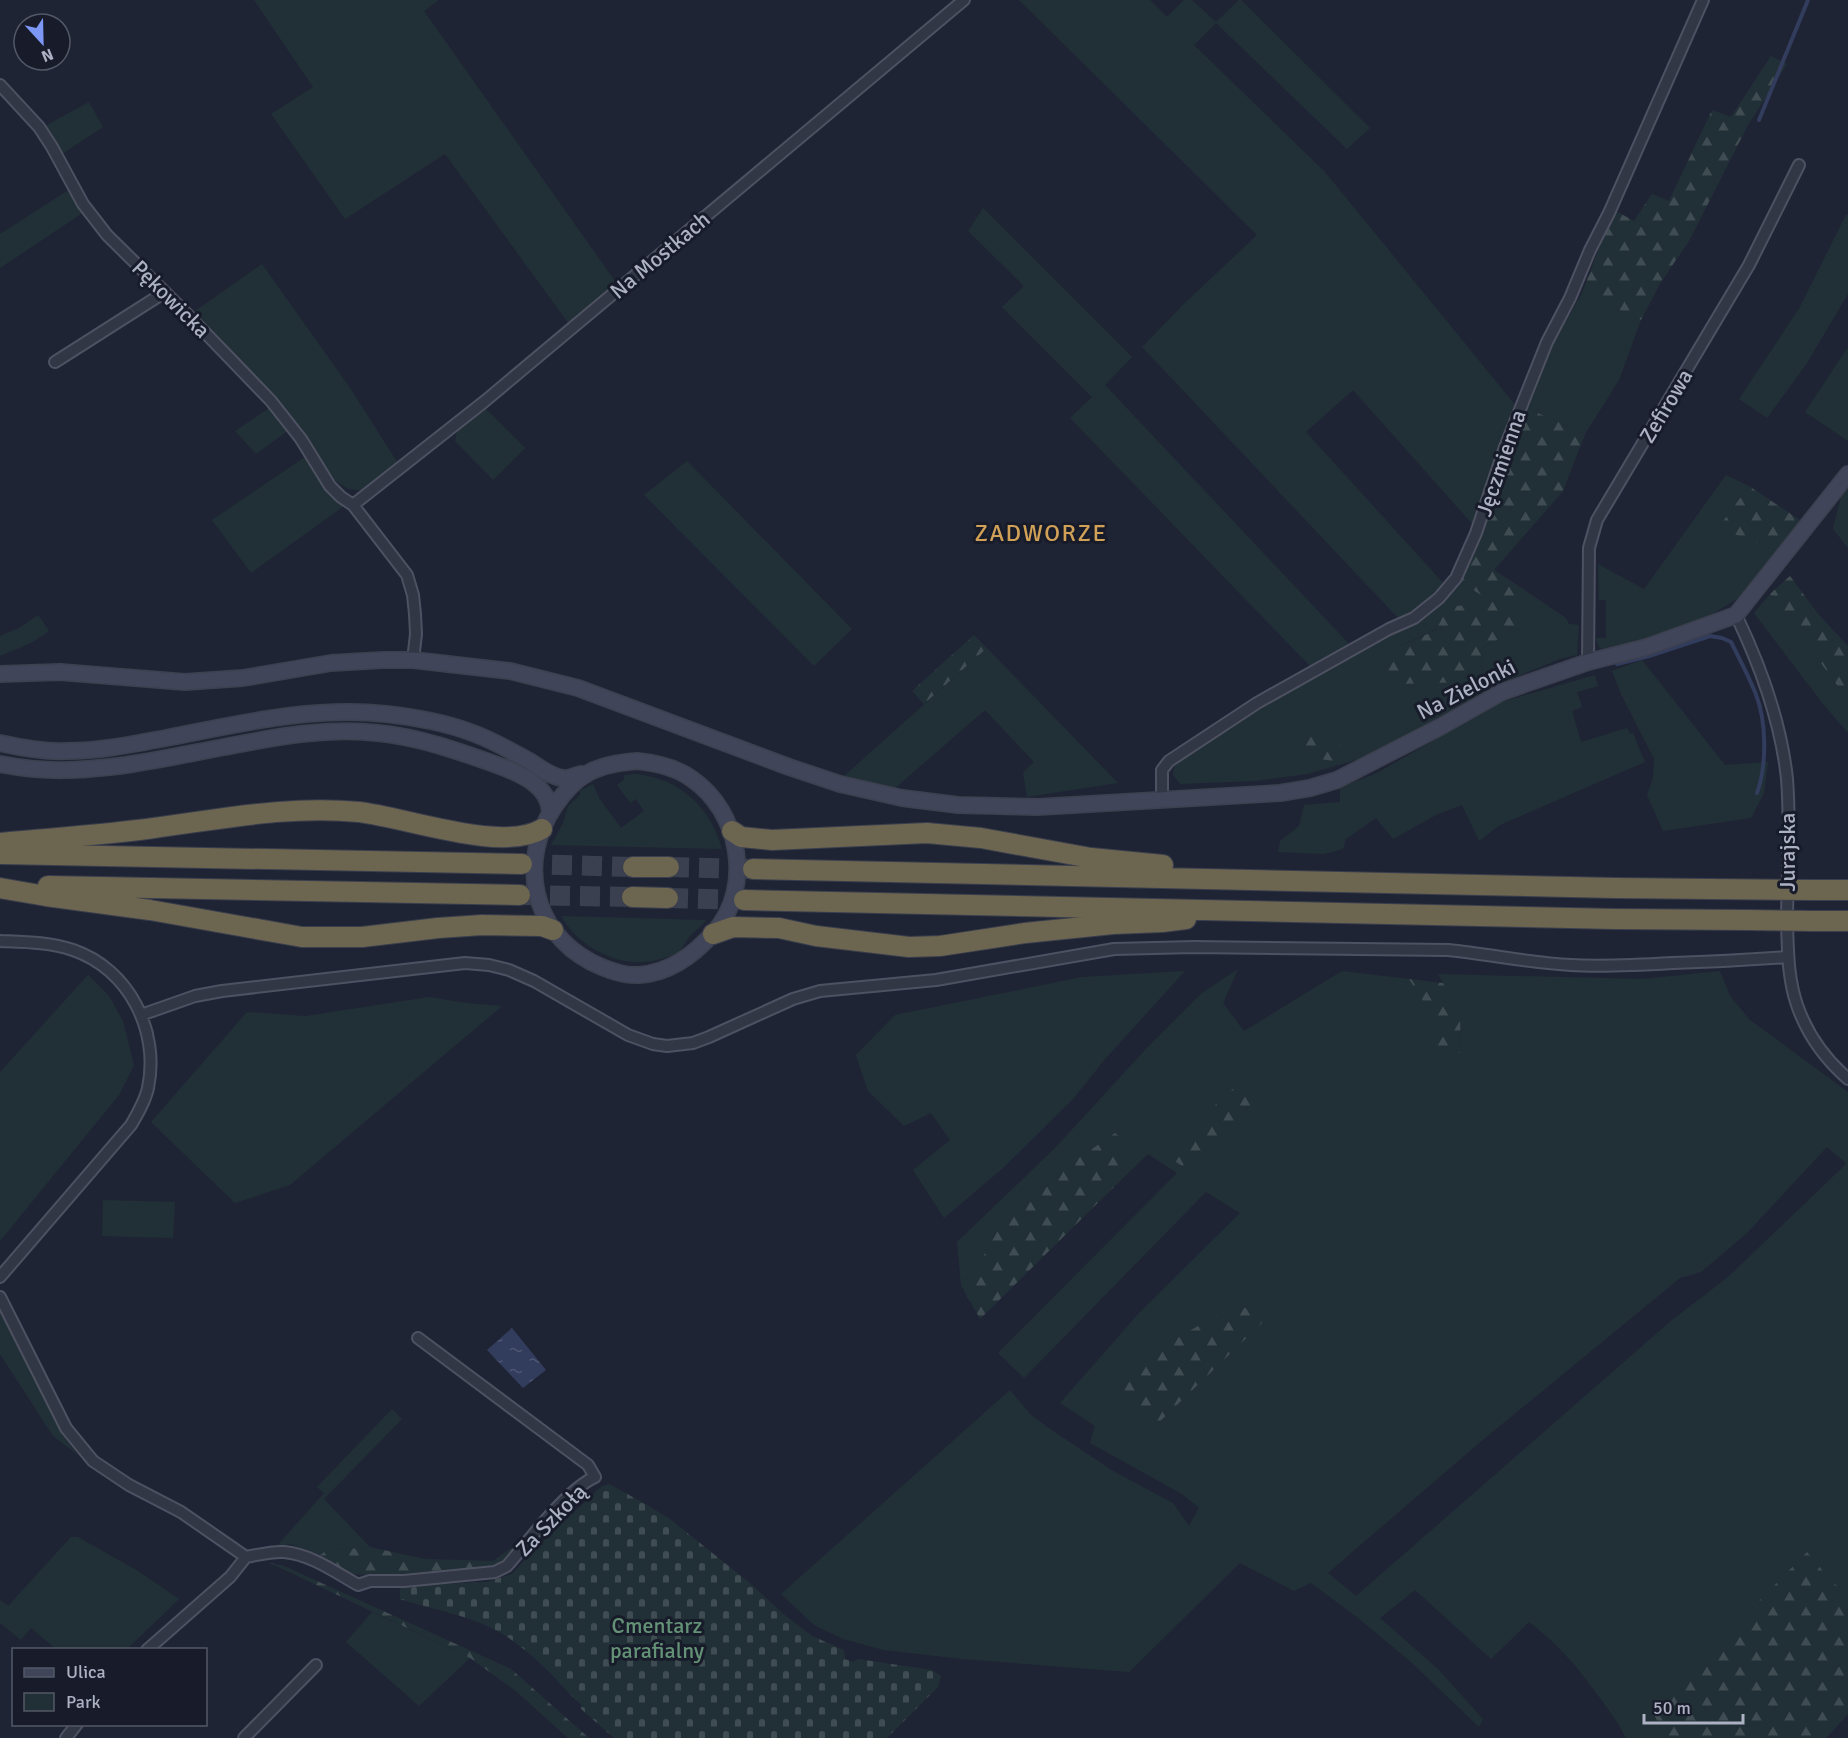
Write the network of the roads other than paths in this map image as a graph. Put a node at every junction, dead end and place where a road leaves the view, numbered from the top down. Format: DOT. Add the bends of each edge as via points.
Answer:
graph roads {
  1 [pos="964,0"];
  2 [pos="1703,0"];
  3 [pos="0,85"];
  4 [pos="1799,165"];
  5 [pos="165,292"];
  6 [pos="56,362"];
  7 [pos="1848,474"];
  8 [pos="353,505"];
  9 [pos="1736,615"];
  10 [pos="414,660"];
  11 [pos="1588,662"];
  12 [pos="0,674"];
  13 [pos="0,743"];
  14 [pos="0,764"];
  15 [pos="584,774"];
  16 [pos="1162,799"];
  17 [pos="546,821"];
  18 [pos="732,831"];
  19 [pos="0,843"];
  20 [pos="0,854"];
  21 [pos="522,864"];
  22 [pos="633,867"];
  23 [pos="669,867"];
  24 [pos="753,869"];
  25 [pos="1221,879"];
  26 [pos="0,886"];
  27 [pos="1848,890"];
  28 [pos="520,895"];
  29 [pos="632,897"];
  30 [pos="668,898"];
  31 [pos="744,900"];
  32 [pos="1258,911"];
  33 [pos="1848,921"];
  34 [pos="553,930"];
  35 [pos="713,934"];
  36 [pos="0,941"];
  37 [pos="1788,957"];
  38 [pos="141,1015"];
  39 [pos="1848,1079"];
  40 [pos="0,1277"];
  41 [pos="0,1297"];
  42 [pos="418,1338"];
  43 [pos="246,1557"];
  44 [pos="149,1648"];
  45 [pos="316,1665"];
  46 [pos="76,1726"];
  47 [pos="66,1738"];
  48 [pos="244,1738"];
  1 -- 8 [label="street, Na Mostkach" via="486,401"];
  2 -- 16 [label="street, Jęczmienna" via="1547,342 1456,578 1414,618 1257,703 1169,761 1162,770"];
  3 -- 5 [label="street, Pękowicka" via="39,127 107,235"];
  4 -- 11 [label="street, Zefirowa" via="1749,265 1597,520 1589,548"];
  5 -- 6 [label="street"];
  5 -- 8 [label="street, Pękowicka" via="271,401 330,486"];
  7 -- 9 [label="street"];
  8 -- 10 [label="street, Pękowicka" via="407,574 415,614"];
  9 -- 11 [label="street, Na Zielonki" via="1647,647"];
  9 -- 37 [label="street, Jurajska" via="1766,684 1787,779"];
  10 -- 12 [label="street, Na Zielonki" via="331,663 243,678 185,682 60,672"];
  10 -- 16 [label="street, Na Zielonki" via="510,671 578,688 789,767 881,794 958,805 1038,807"];
  11 -- 16 [label="street, Na Zielonki" via="1502,692 1337,780 1280,793"];
  13 -- 15 [label="street" via="44,750 86,750 300,714 385,713 471,732 564,778"];
  14 -- 17 [label="street" via="48,771 87,770 303,733 379,733 428,741 514,771 543,792 549,803"];
  15 -- 17 [label="street" via="564,792"];
  15 -- 18 [label="street" via="609,764 637,760 668,766 703,788 723,811"];
  17 -- 19 [label="highway" via="526,836 500,837 365,813 313,810"];
  17 -- 34 [label="street" via="536,849 534,878"];
  18 -- 25 [label="highway" via="741,837 772,840 953,835 1091,858 1162,865"];
  18 -- 35 [label="street" via="737,849 736,882 725,916"];
  20 -- 21 [label="highway"];
  22 -- 23 [label="highway"];
  24 -- 25 [label="highway"];
  25 -- 27 [label="highway, bridge"];
  26 -- 28 [label="highway"];
  26 -- 34 [label="highway" via="302,937 362,938 482,925 542,926"];
  29 -- 30 [label="highway"];
  31 -- 32 [label="highway"];
  32 -- 33 [label="highway, bridge"];
  32 -- 35 [label="highway" via="1065,929 940,946 889,946 780,928 733,927"];
  34 -- 35 [label="street" via="583,957 620,973 639,975 682,961"];
  36 -- 38 [label="street" via="53,945 88,957 121,982"];
  37 -- 38 [label="street" via="1584,966 1448,950 1114,949 936,980 820,991 693,1043 667,1046 628,1035 509,970 465,963 222,991"];
  37 -- 39 [label="street, Jurajska" via="1796,1004 1808,1032 1824,1056"];
  38 -- 40 [label="street" via="150,1047 144,1102 131,1125"];
  41 -- 43 [label="street" via="66,1428 93,1461 181,1512"];
  42 -- 43 [label="street, Za Szkołą" via="588,1466 595,1477 568,1497 507,1566 495,1572 358,1585 298,1554"];
  43 -- 44 [label="street" via="230,1577"];
  45 -- 48 [label="street"];
  46 -- 47 [label="street"];
}
